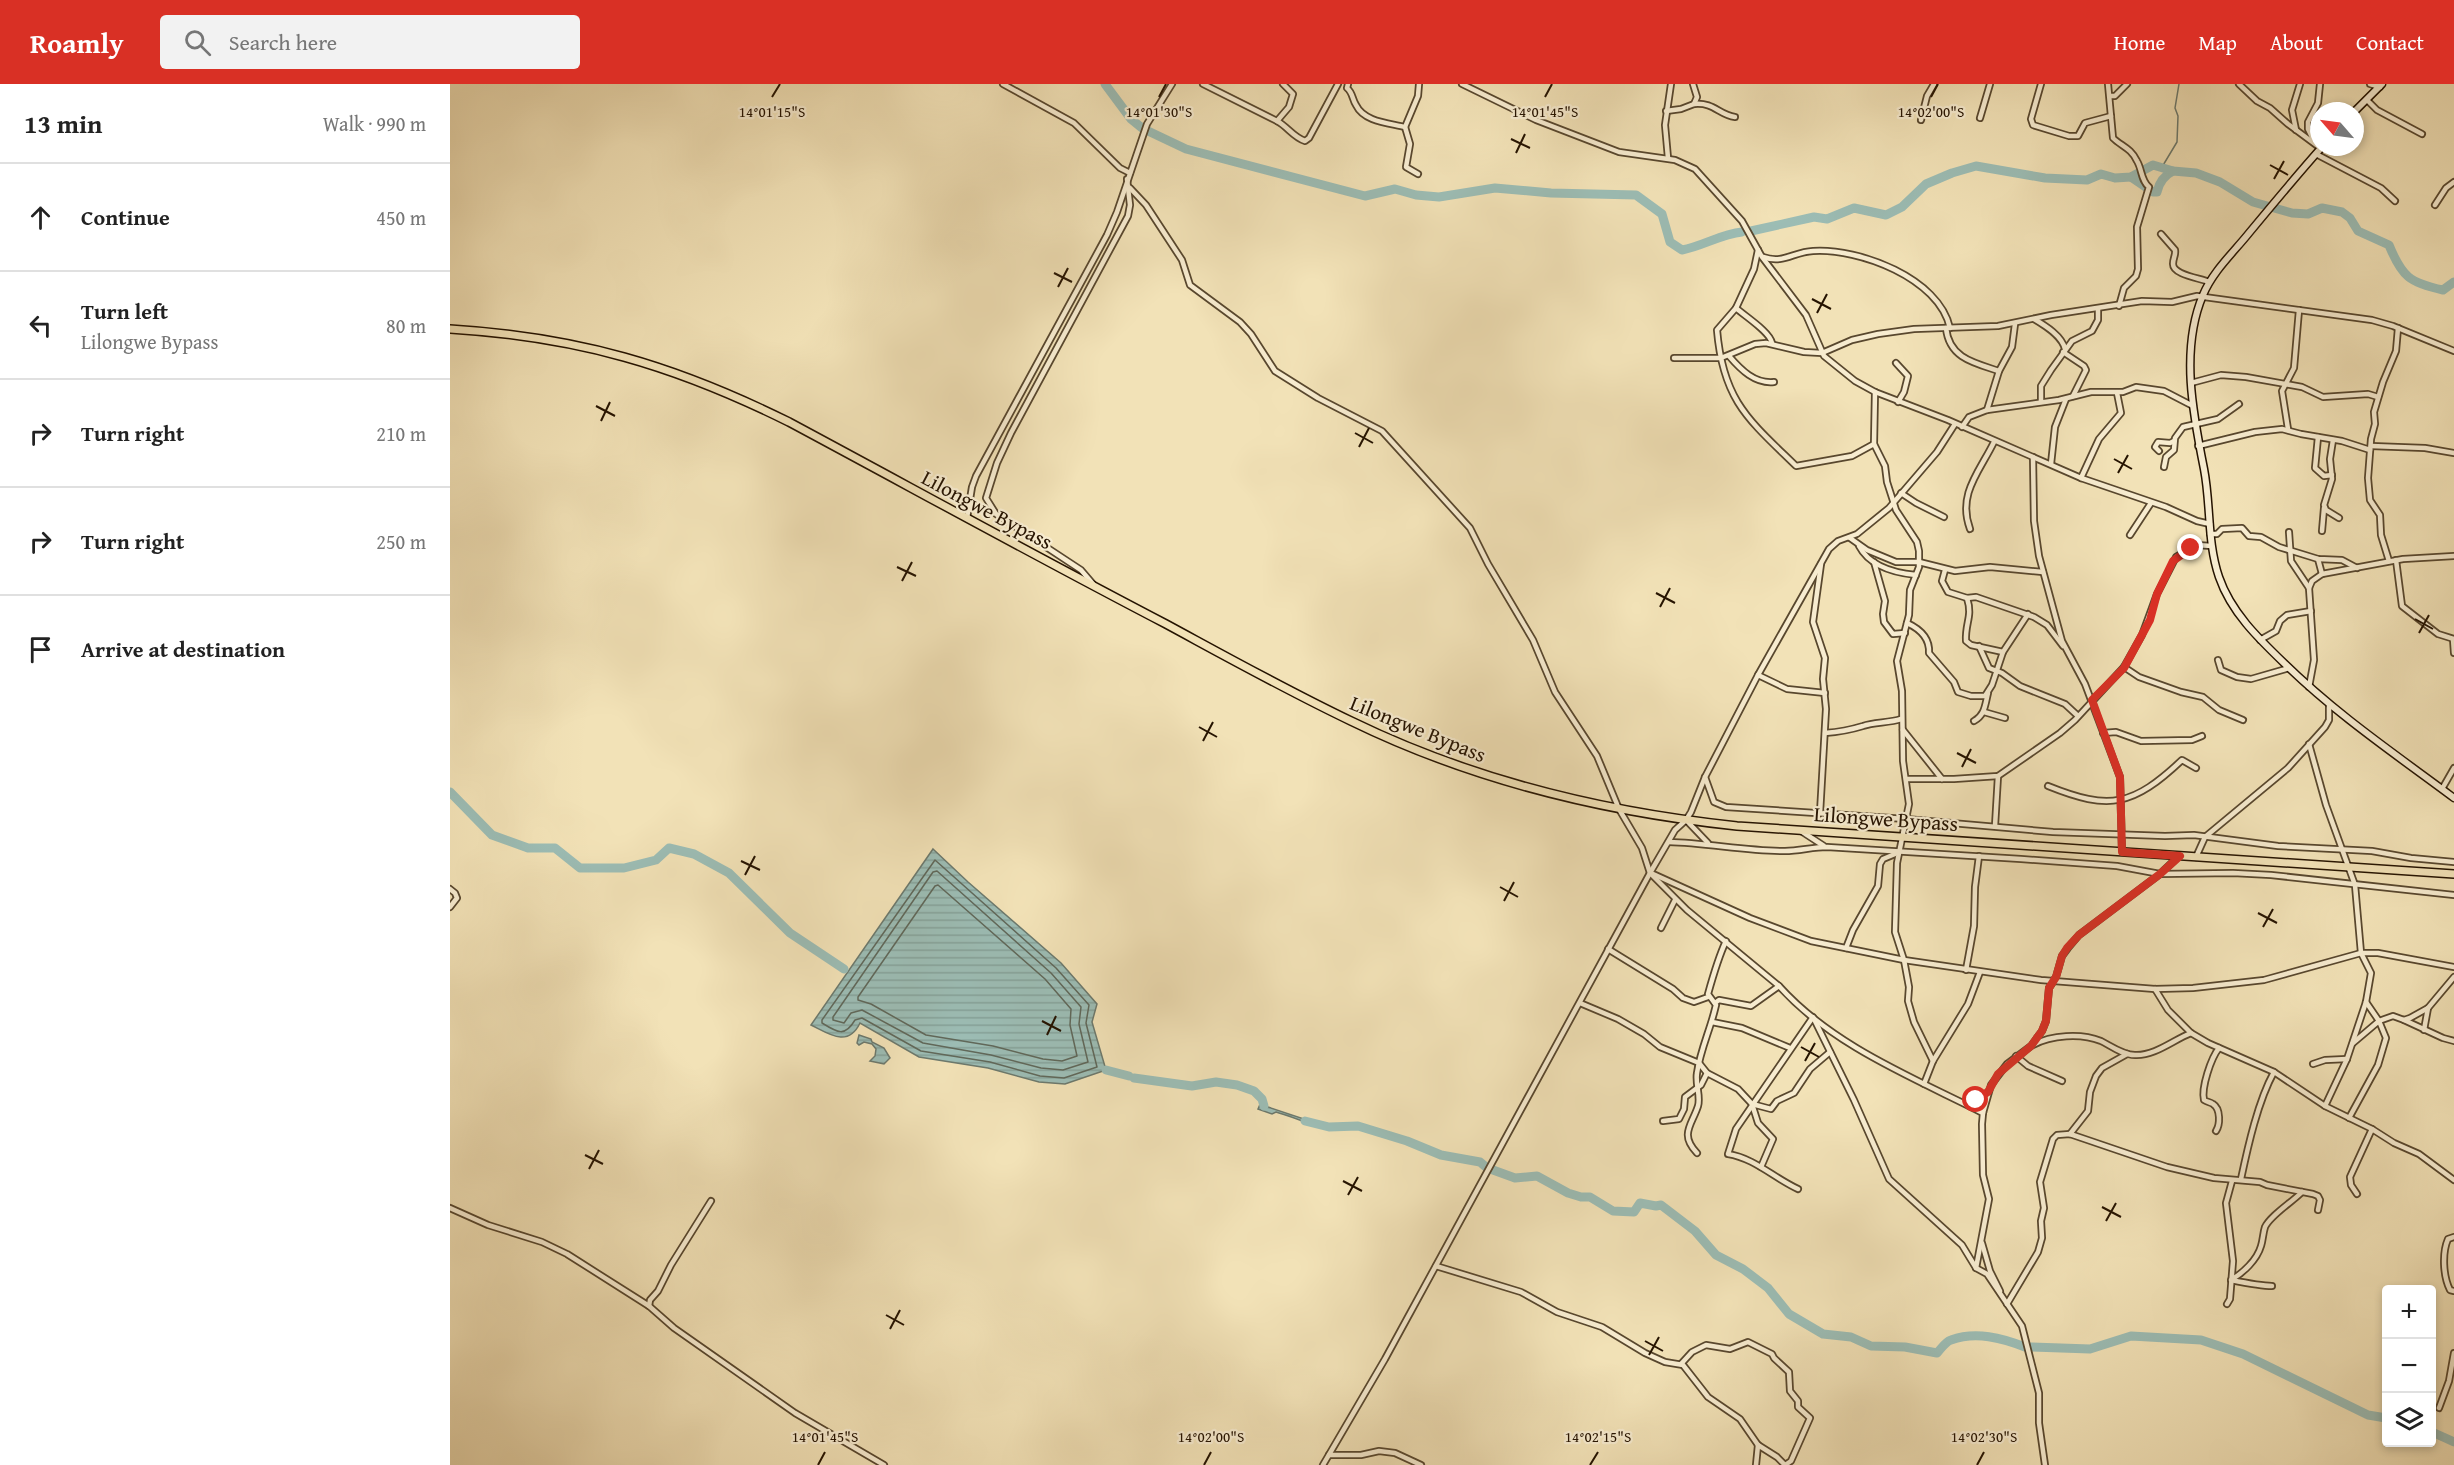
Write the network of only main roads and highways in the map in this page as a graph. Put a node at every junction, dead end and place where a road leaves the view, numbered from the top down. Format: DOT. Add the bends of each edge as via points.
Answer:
graph roads {
  1 [pos="450,329"];
  2 [pos="2454,874"];
  1 -- 2 [label="main road, Lilongwe Bypass" via="562,342 625,356 707,384 789,422 1371,731 1504,781 1579,801 1686,820"];
}
